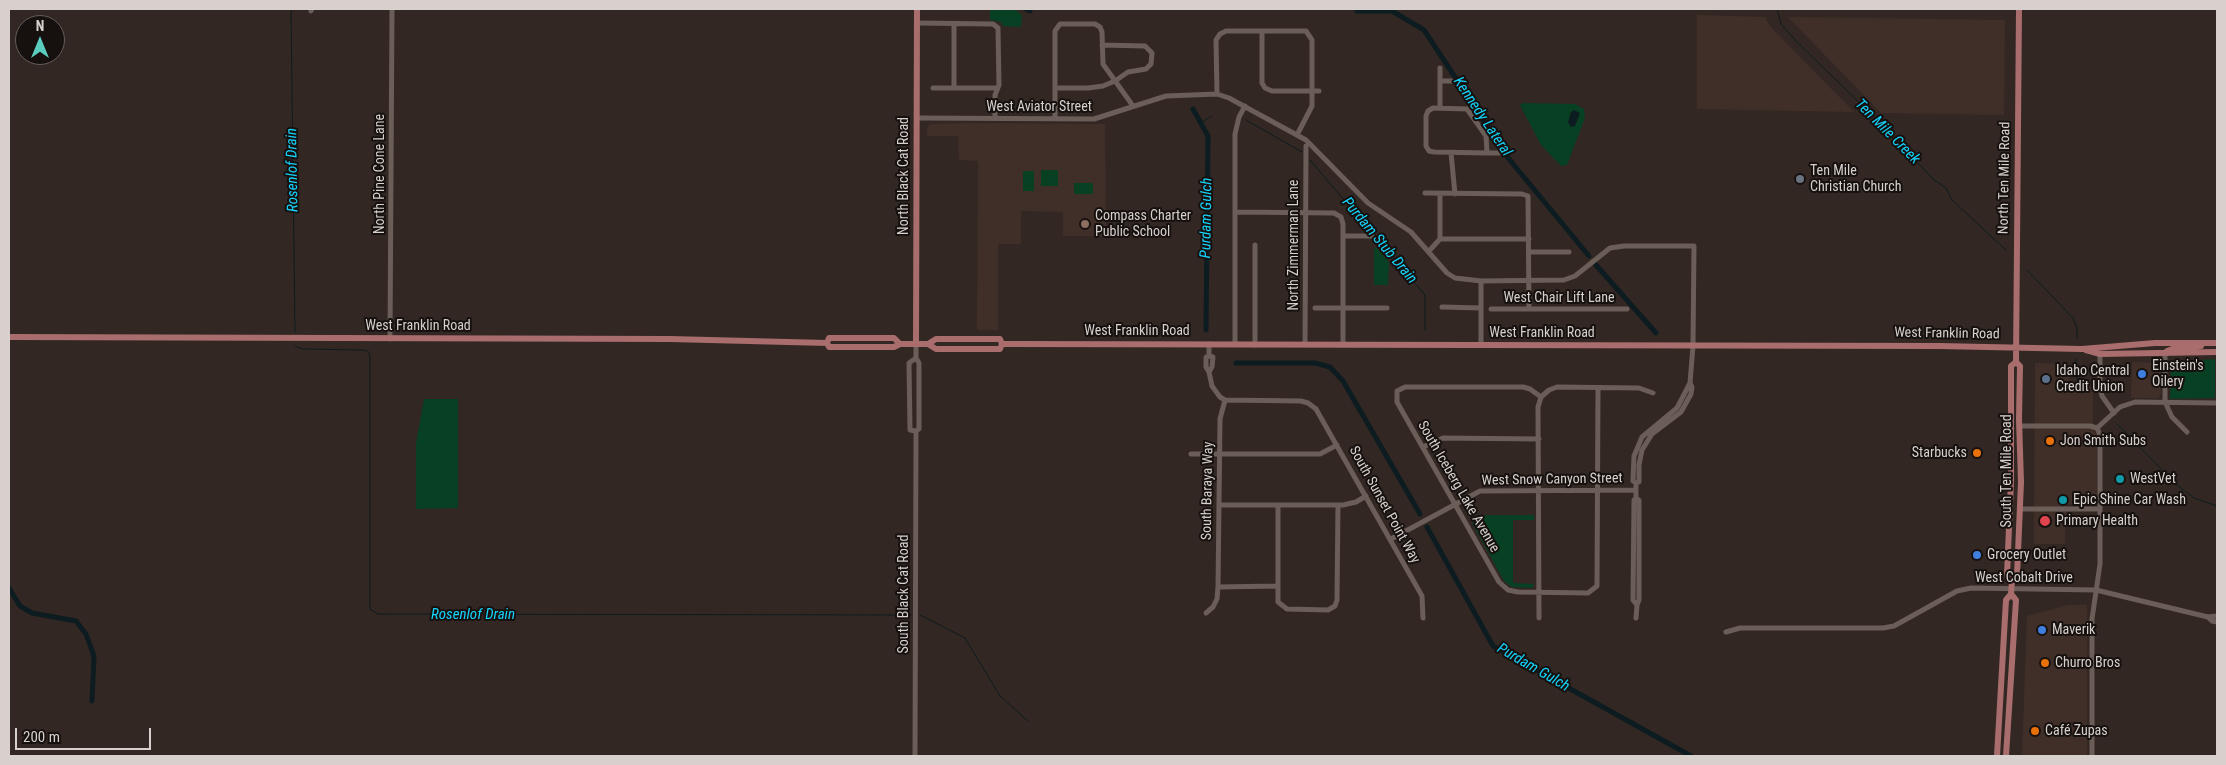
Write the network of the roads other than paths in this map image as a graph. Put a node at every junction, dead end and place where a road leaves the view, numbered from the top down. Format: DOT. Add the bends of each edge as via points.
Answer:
graph roads {
  1 [pos="392,9"];
  2 [pos="917,9"];
  3 [pos="2019,9"];
  4 [pos="917,23"];
  5 [pos="954,24"];
  6 [pos="1262,31"];
  7 [pos="1102,45"];
  8 [pos="1440,68"];
  9 [pos="1440,80"];
  10 [pos="1115,81"];
  11 [pos="1452,81"];
  12 [pos="933,88"];
  13 [pos="954,88"];
  14 [pos="997,88"];
  15 [pos="1055,88"];
  16 [pos="1312,91"];
  17 [pos="1319,91"];
  18 [pos="1217,94"];
  19 [pos="1133,106"];
  20 [pos="1245,106"];
  21 [pos="1440,108"];
  22 [pos="917,118"];
  23 [pos="995,118"];
  24 [pos="1055,118"];
  25 [pos="1297,135"];
  26 [pos="1306,146"];
  27 [pos="1451,152"];
  28 [pos="1487,153"];
  29 [pos="1499,153"];
  30 [pos="1424,193"];
  31 [pos="1440,194"];
  32 [pos="1455,194"];
  33 [pos="1235,212"];
  34 [pos="1306,213"];
  35 [pos="1343,236"];
  36 [pos="1372,236"];
  37 [pos="1440,239"];
  38 [pos="1529,239"];
  39 [pos="1255,245"];
  40 [pos="1429,251"];
  41 [pos="1529,252"];
  42 [pos="1569,252"];
  43 [pos="1529,280"];
  44 [pos="1481,282"];
  45 [pos="1442,307"];
  46 [pos="1315,308"];
  47 [pos="1343,308"];
  48 [pos="1387,308"];
  49 [pos="1481,308"];
  50 [pos="1491,309"];
  51 [pos="1529,309"];
  52 [pos="1627,309"];
  53 [pos="9,337"];
  54 [pos="390,339"];
  55 [pos="2214,343"];
  56 [pos="916,344"];
  57 [pos="1209,344"];
  58 [pos="1235,344"];
  59 [pos="1255,344"];
  60 [pos="1305,345"];
  61 [pos="1343,345"];
  62 [pos="1481,345"];
  63 [pos="1693,346"];
  64 [pos="2016,348"];
  65 [pos="2082,349"];
  66 [pos="2217,352"];
  67 [pos="2165,353"];
  68 [pos="2100,354"];
  69 [pos="916,358"];
  70 [pos="2016,362"];
  71 [pos="1598,388"];
  72 [pos="1653,393"];
  73 [pos="1542,397"];
  74 [pos="1225,400"];
  75 [pos="2165,402"];
  76 [pos="2217,402"];
  77 [pos="2114,413"];
  78 [pos="2019,426"];
  79 [pos="2097,428"];
  80 [pos="916,431"];
  81 [pos="2187,432"];
  82 [pos="1538,439"];
  83 [pos="1337,446"];
  84 [pos="1423,447"];
  85 [pos="1191,454"];
  86 [pos="1220,454"];
  87 [pos="1538,490"];
  88 [pos="1598,490"];
  89 [pos="1636,490"];
  90 [pos="1366,496"];
  91 [pos="1455,503"];
  92 [pos="1219,505"];
  93 [pos="1278,505"];
  94 [pos="1338,505"];
  95 [pos="2020,508"];
  96 [pos="2100,509"];
  97 [pos="1390,539"];
  98 [pos="2012,580"];
  99 [pos="1218,586"];
  100 [pos="1277,586"];
  101 [pos="2096,590"];
  102 [pos="2011,591"];
  103 [pos="1539,592"];
  104 [pos="1206,613"];
  105 [pos="2217,616"];
  106 [pos="2208,617"];
  107 [pos="1423,618"];
  108 [pos="1539,618"];
  109 [pos="1636,618"];
  110 [pos="2217,622"];
  111 [pos="1726,632"];
  112 [pos="915,756"];
  113 [pos="1998,756"];
  114 [pos="2006,756"];
  115 [pos="2092,756"];
  1 -- 54 [label="street, North Pine Cone Lane"];
  2 -- 4 [label="main road, North Black Cat Road"];
  3 -- 64 [label="main road, North Ten Mile Road"];
  4 -- 5 [label="street"];
  4 -- 22 [label="main road, North Black Cat Road"];
  5 -- 13 [label="street"];
  5 -- 14 [label="street" via="997,26"];
  6 -- 16 [label="street" via="1262,83 1265,88 1272,91"];
  6 -- 16 [label="street" via="1309,33 1312,40"];
  6 -- 18 [label="street" via="1226,31 1220,34 1216,40"];
  7 -- 10 [label="street" via="1104,64"];
  7 -- 10 [label="street" via="1150,48 1150,66 1128,72"];
  7 -- 15 [label="street" via="1102,32 1095,24 1057,26"];
  8 -- 9 [label="street"];
  9 -- 11 [label="street"];
  9 -- 21 [label="street"];
  10 -- 15 [label="street" via="1096,88"];
  10 -- 19 [label="street"];
  12 -- 13 [label="street"];
  13 -- 14 [label="street"];
  14 -- 23 [label="street"];
  15 -- 24 [label="street"];
  16 -- 17 [label="street"];
  16 -- 25 [label="street" via="1310,111"];
  18 -- 19 [label="street, West Aviator Street" via="1166,96"];
  18 -- 20 [label="street"];
  19 -- 24 [label="street, West Aviator Street" via="1094,119"];
  20 -- 25 [label="street"];
  20 -- 33 [label="street" via="1235,134"];
  21 -- 27 [label="street" via="1428,111 1426,116 1426,146 1429,151"];
  21 -- 28 [label="street" via="1467,109 1487,138"];
  22 -- 23 [label="street, West Aviator Street"];
  22 -- 56 [label="main road, North Black Cat Road"];
  23 -- 24 [label="street, West Aviator Street"];
  25 -- 40 [label="street" via="1314,147 1368,203 1411,232"];
  26 -- 34 [label="street, North Zimmerman Lane"];
  27 -- 28 [label="street"];
  27 -- 32 [label="street"];
  28 -- 29 [label="street"];
  30 -- 31 [label="street"];
  31 -- 32 [label="street"];
  31 -- 37 [label="street"];
  32 -- 38 [label="street" via="1528,196"];
  33 -- 34 [label="street"];
  33 -- 58 [label="street"];
  34 -- 35 [label="street" via="1334,213 1341,217"];
  34 -- 60 [label="street, North Zimmerman Lane"];
  35 -- 36 [label="street"];
  35 -- 47 [label="street"];
  37 -- 38 [label="street"];
  37 -- 40 [label="street"];
  38 -- 41 [label="street"];
  39 -- 59 [label="street"];
  40 -- 44 [label="street" via="1455,278"];
  41 -- 42 [label="street"];
  41 -- 43 [label="street"];
  43 -- 44 [label="street"];
  43 -- 51 [label="street"];
  43 -- 63 [label="street" via="1570,279 1610,248 1694,246"];
  44 -- 49 [label="street"];
  45 -- 49 [label="street"];
  46 -- 47 [label="street"];
  47 -- 48 [label="street"];
  47 -- 61 [label="street"];
  49 -- 62 [label="street"];
  50 -- 51 [label="street, West Chair Lift Lane"];
  51 -- 52 [label="street, West Chair Lift Lane"];
  53 -- 54 [label="main road, West Franklin Road"];
  54 -- 56 [label="main road, West Franklin Road" via="827,343 829,338 894,338 900,344"];
  55 -- 65 [label="main road, West Franklin Road" via="2155,343"];
  55 -- 67 [label="main road" via="2174,348"];
  56 -- 57 [label="main road, West Franklin Road" via="928,344 936,339 1000,339 1002,344"];
  56 -- 69 [label="street, South Black Cat Road"];
  57 -- 58 [label="main road, West Franklin Road"];
  57 -- 74 [label="street" via="1206,367 1212,386"];
  58 -- 59 [label="main road, West Franklin Road"];
  59 -- 60 [label="main road, West Franklin Road"];
  60 -- 61 [label="main road, West Franklin Road"];
  61 -- 62 [label="main road, West Franklin Road"];
  62 -- 63 [label="main road, West Franklin Road"];
  63 -- 64 [label="main road, West Franklin Road"];
  63 -- 89 [label="street" via="1691,394 1685,407 1652,434 1642,450"];
  64 -- 65 [label="main road, West Franklin Road"];
  64 -- 70 [label="main road, South Ten Mile Road"];
  65 -- 68 [label="main road, West Franklin Road"];
  66 -- 67 [label="main road, West Franklin Road"];
  67 -- 68 [label="main road, West Franklin Road"];
  67 -- 75 [label="street"];
  68 -- 77 [label="street" via="2100,388"];
  69 -- 80 [label="street, South Black Cat Road" via="919,362 919,429"];
  69 -- 80 [label="street, South Black Cat Road" via="909,363 910,430"];
  70 -- 78 [label="main road, South Ten Mile Road" via="2020,366"];
  70 -- 98 [label="main road, South Ten Mile Road" via="2011,366 2007,575"];
  71 -- 72 [label="street" via="1640,388"];
  71 -- 73 [label="street" via="1558,387"];
  71 -- 88 [label="street"];
  73 -- 82 [label="street" via="1538,407"];
  73 -- 84 [label="street, South Iceberg Lake Avenue" via="1523,387 1405,387 1397,391 1397,402"];
  74 -- 83 [label="street, South Sunset Point Way" via="1308,402"];
  74 -- 86 [label="street, South Baraya Way" via="1220,419"];
  75 -- 76 [label="street"];
  75 -- 77 [label="street" via="2135,402 2120,407"];
  75 -- 81 [label="street" via="2172,417"];
  77 -- 79 [label="street"];
  78 -- 79 [label="street"];
  78 -- 95 [label="main road, South Ten Mile Road"];
  79 -- 96 [label="street" via="2100,435"];
  80 -- 112 [label="street, South Black Cat Road"];
  82 -- 84 [label="street" via="1443,438"];
  82 -- 87 [label="street"];
  83 -- 86 [label="street" via="1320,454"];
  83 -- 90 [label="street, South Sunset Point Way"];
  84 -- 91 [label="street, South Iceberg Lake Avenue"];
  85 -- 86 [label="street"];
  86 -- 92 [label="street, South Baraya Way"];
  87 -- 88 [label="street, West Snow Canyon Street"];
  87 -- 91 [label="street, West Snow Canyon Street" via="1480,491"];
  87 -- 103 [label="street"];
  88 -- 89 [label="street, West Snow Canyon Street"];
  88 -- 103 [label="street" via="1596,589 1588,593"];
  89 -- 109 [label="street" via="1633,600 1637,605"];
  90 -- 94 [label="street" via="1350,504"];
  90 -- 97 [label="street, South Sunset Point Way"];
  91 -- 97 [label="street, West Snow Canyon Street"];
  91 -- 103 [label="street, South Iceberg Lake Avenue" via="1499,582 1508,590"];
  92 -- 93 [label="street"];
  92 -- 99 [label="street, South Baraya Way"];
  93 -- 94 [label="street"];
  93 -- 100 [label="street"];
  94 -- 100 [label="street" via="1335,606 1328,610 1287,609 1277,599"];
  95 -- 96 [label="street"];
  95 -- 98 [label="main road, South Ten Mile Road" via="2017,576"];
  96 -- 101 [label="street" via="2100,564"];
  97 -- 107 [label="street, South Sunset Point Way" via="1422,596"];
  98 -- 102 [label="main road, South Ten Mile Road"];
  99 -- 100 [label="street"];
  99 -- 104 [label="street, South Baraya Way" via="1217,599"];
  101 -- 102 [label="street, West Cobalt Drive"];
  101 -- 106 [label="street, West Cobalt Drive"];
  101 -- 115 [label="street" via="2092,619"];
  102 -- 111 [label="street, West Cobalt Drive" via="1972,588 1957,591 1904,622 1883,628 1740,628"];
  102 -- 113 [label="main road, South Ten Mile Road" via="2006,600"];
  102 -- 114 [label="main road, South Ten Mile Road" via="2016,600"];
  103 -- 108 [label="street"];
  105 -- 106 [label="street, West Cobalt Drive"];
  106 -- 110 [label="street, West Cobalt Drive"];
}
